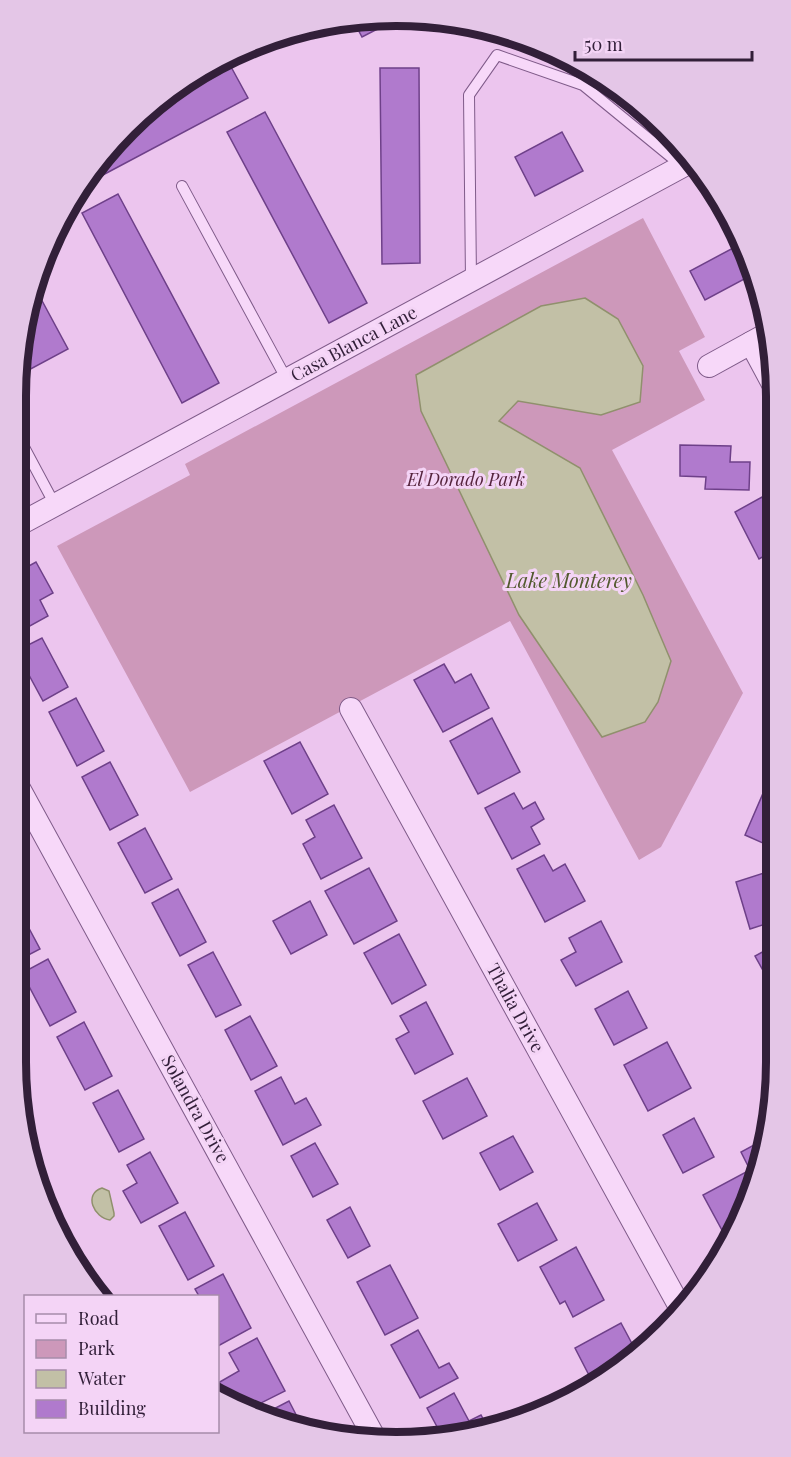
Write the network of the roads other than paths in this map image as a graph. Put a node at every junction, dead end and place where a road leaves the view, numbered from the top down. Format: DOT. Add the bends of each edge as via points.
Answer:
graph roads {
  1 [pos="677,155"];
  2 [pos="684,164"];
  3 [pos="182,186"];
  4 [pos="471,280"];
  5 [pos="760,338"];
  6 [pos="709,366"];
  7 [pos="287,380"];
  8 [pos="25,449"];
  9 [pos="55,505"];
  10 [pos="25,521"];
  11 [pos="351,709"];
  12 [pos="25,799"];
  13 [pos="677,1301"];
  14 [pos="371,1431"];
  1 -- 4 [label="lane" via="583,85 497,55 469,95"];
  2 -- 4 [label="street, Casa Blanca Lane"];
  3 -- 7 [label="lane"];
  4 -- 7 [label="street, Casa Blanca Lane"];
  5 -- 6 [label="street"];
  7 -- 9 [label="street, Casa Blanca Lane"];
  8 -- 9 [label="lane"];
  9 -- 10 [label="street, Casa Blanca Lane"];
  11 -- 13 [label="street, Thalia Drive"];
  12 -- 14 [label="street, Solandra Drive"];
}
